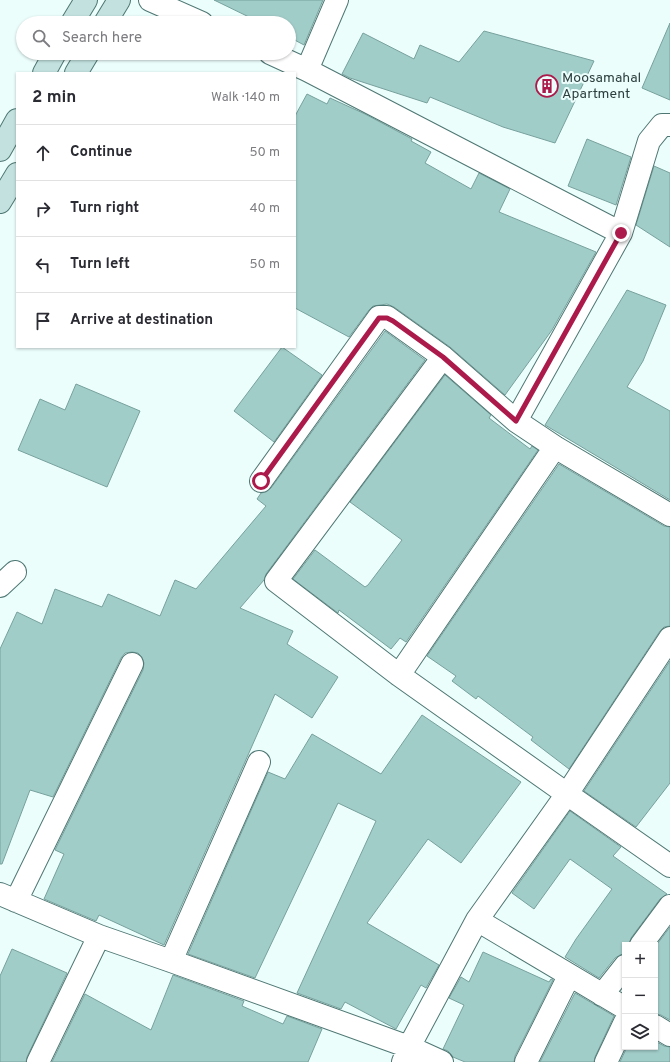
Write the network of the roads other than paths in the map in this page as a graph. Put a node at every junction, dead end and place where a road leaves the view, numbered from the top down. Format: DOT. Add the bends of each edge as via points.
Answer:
graph roads {
  1 [pos="86,0"];
  2 [pos="119,0"];
  3 [pos="150,0"];
  4 [pos="337,0"];
  5 [pos="76,16"];
  6 [pos="109,16"];
  7 [pos="186,16"];
  8 [pos="51,60"];
  9 [pos="84,60"];
  10 [pos="285,60"];
  11 [pos="307,70"];
  12 [pos="45,72"];
  13 [pos="77,72"];
  14 [pos="16,122"];
  15 [pos="670,124"];
  16 [pos="0,150"];
  17 [pos="16,176"];
  18 [pos="0,202"];
  19 [pos="621,233"];
  20 [pos="443,357"];
  21 [pos="516,421"];
  22 [pos="555,447"];
  23 [pos="261,481"];
  24 [pos="670,515"];
  25 [pos="670,638"];
  26 [pos="132,664"];
  27 [pos="399,675"];
  28 [pos="259,762"];
  29 [pos="567,794"];
  30 [pos="670,866"];
  31 [pos="8,897"];
  32 [pos="670,906"];
  33 [pos="476,920"];
  34 [pos="99,936"];
  35 [pos="643,942"];
  36 [pos="170,961"];
  37 [pos="622,970"];
  38 [pos="569,976"];
  39 [pos="602,995"];
  40 [pos="622,1006"];
  41 [pos="622,1028"];
  42 [pos="658,1028"];
  43 [pos="670,1036"];
  44 [pos="406,1055"];
  45 [pos="38,1062"];
  46 [pos="442,1062"];
  47 [pos="526,1062"];
  48 [pos="606,1062"];
  1 -- 5 [label="street"];
  2 -- 6 [label="street"];
  3 -- 7 [label="street"];
  4 -- 11 [label="street"];
  8 -- 12 [label="street"];
  9 -- 13 [label="street"];
  10 -- 11 [label="street"];
  11 -- 19 [label="street"];
  14 -- 16 [label="street"];
  15 -- 19 [label="street" via="662,124 648,141"];
  17 -- 18 [label="street"];
  19 -- 21 [label="street"];
  20 -- 21 [label="street"];
  20 -- 23 [label="street" via="393,321 379,318"];
  20 -- 27 [label="street" via="276,581"];
  21 -- 22 [label="street"];
  22 -- 24 [label="street"];
  22 -- 27 [label="street"];
  25 -- 29 [label="street"];
  26 -- 31 [label="street"];
  27 -- 29 [label="street"];
  28 -- 36 [label="street"];
  29 -- 30 [label="street"];
  29 -- 33 [label="street"];
  31 -- 34 [label="street"];
  32 -- 35 [label="street"];
  33 -- 38 [label="street"];
  33 -- 44 [label="street"];
  34 -- 36 [label="street"];
  34 -- 45 [label="street"];
  36 -- 44 [label="street"];
  37 -- 39 [label="street"];
  38 -- 39 [label="street"];
  38 -- 47 [label="street"];
  39 -- 40 [label="street"];
  41 -- 48 [label="street"];
  42 -- 43 [label="street"];
  44 -- 46 [label="street"];
}
